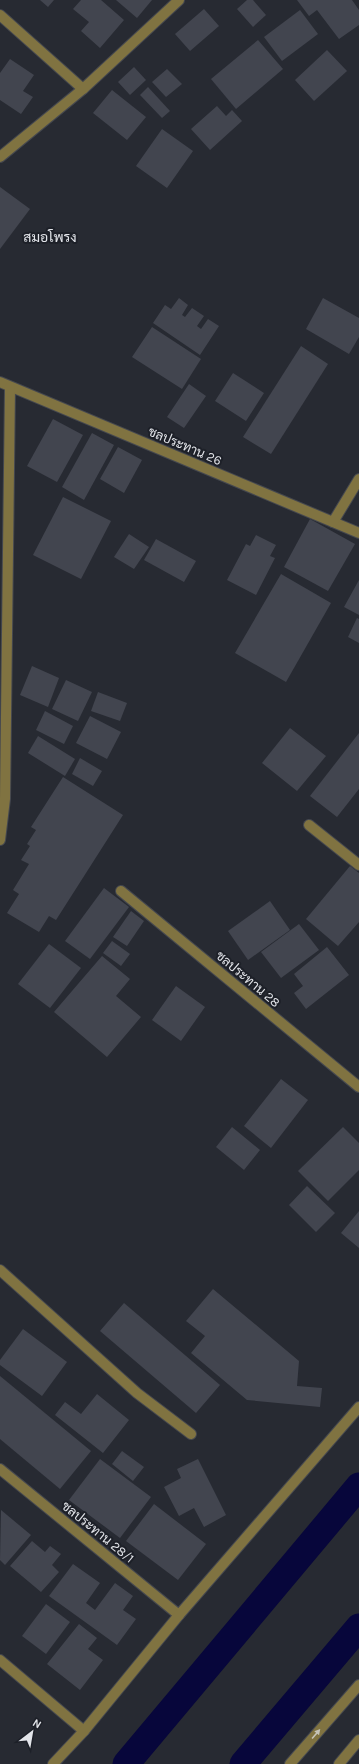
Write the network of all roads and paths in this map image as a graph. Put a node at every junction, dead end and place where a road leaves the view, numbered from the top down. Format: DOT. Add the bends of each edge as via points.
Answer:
graph roads {
  1 [pos="178,0"];
  2 [pos="0,15"];
  3 [pos="84,89"];
  4 [pos="0,157"];
  5 [pos="0,382"];
  6 [pos="10,387"];
  7 [pos="359,479"];
  8 [pos="333,522"];
  9 [pos="359,533"];
  10 [pos="2,797"];
  11 [pos="309,825"];
  12 [pos="0,840"];
  13 [pos="359,865"];
  14 [pos="121,891"];
  15 [pos="359,1087"];
  16 [pos="0,1270"];
  17 [pos="359,1408"];
  18 [pos="191,1434"];
  19 [pos="0,1469"];
  20 [pos="179,1616"];
  21 [pos="0,1660"];
  22 [pos="359,1684"];
  23 [pos="84,1731"];
  24 [pos="359,1740"];
  25 [pos="53,1764"];
  26 [pos="290,1764"];
  27 [pos="339,1764"];
  1 -- 3 [label="street"];
  2 -- 3 [label="street"];
  3 -- 4 [label="street"];
  5 -- 6 [label="street, ชลประทาน 26"];
  6 -- 8 [label="street, ชลประทาน 26"];
  6 -- 10 [label="street"];
  7 -- 8 [label="street"];
  8 -- 9 [label="street, ชลประทาน 26"];
  10 -- 12 [label="street"];
  11 -- 13 [label="street"];
  14 -- 15 [label="street, ชลประทาน 28"];
  16 -- 18 [label="street" via="137,1394"];
  17 -- 20 [label="street"];
  19 -- 20 [label="street, ชลประทาน 28/1"];
  20 -- 23 [label="street"];
  21 -- 23 [label="street"];
  26 -- 22 [label="street, one-way"];
  23 -- 25 [label="street"];
  24 -- 27 [label="street"];
}
